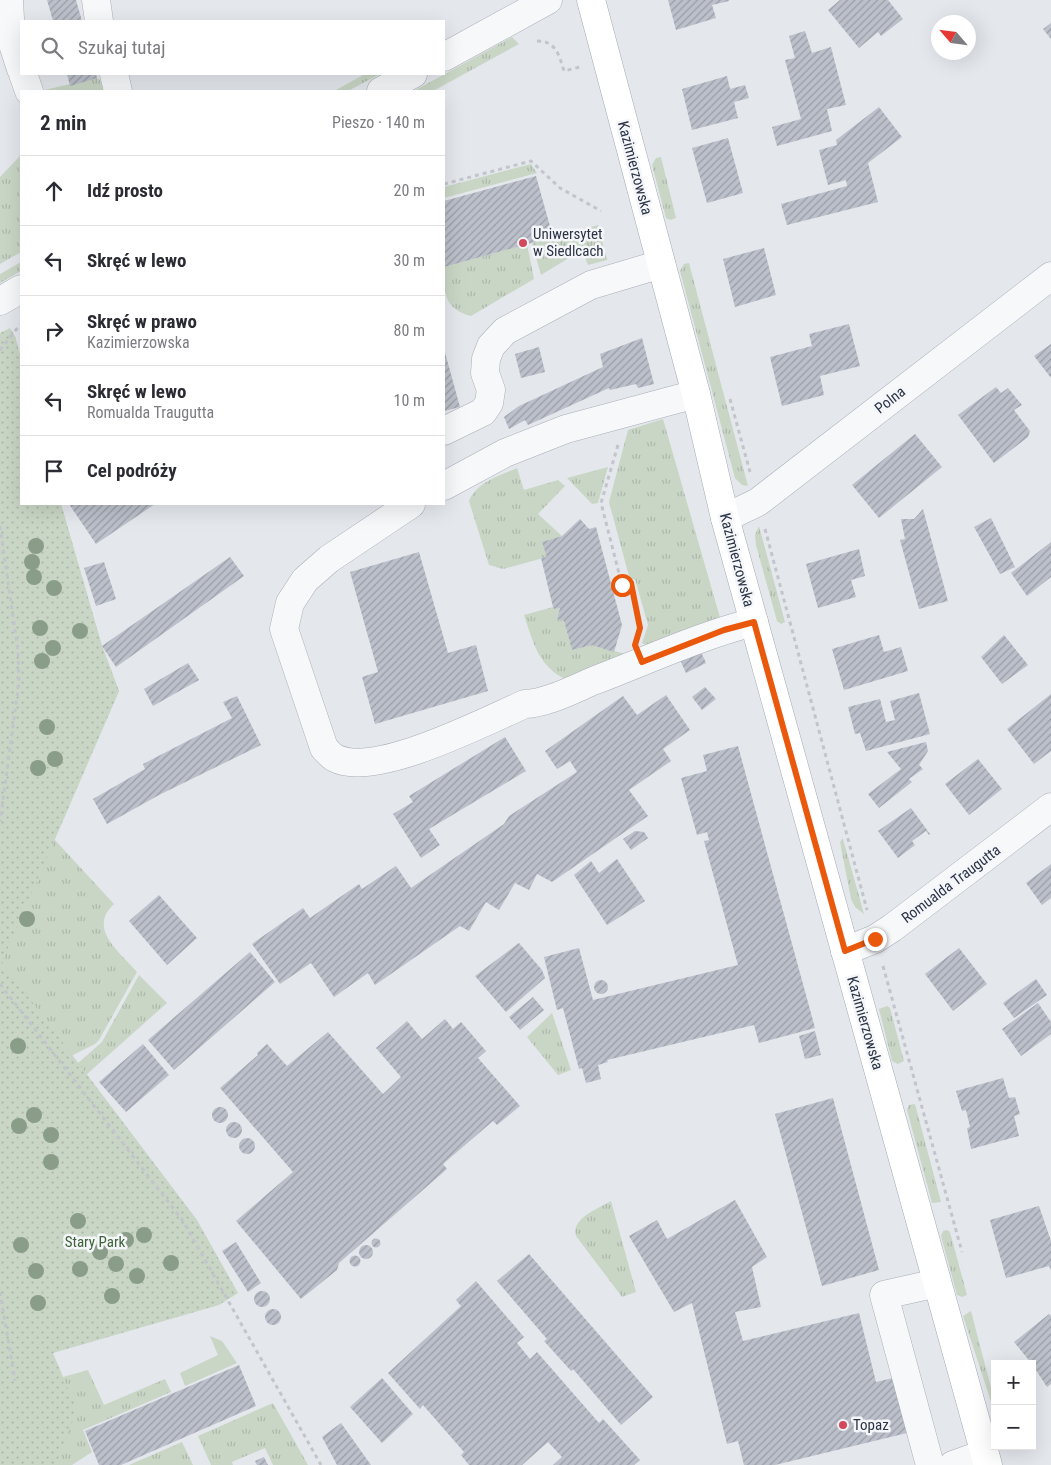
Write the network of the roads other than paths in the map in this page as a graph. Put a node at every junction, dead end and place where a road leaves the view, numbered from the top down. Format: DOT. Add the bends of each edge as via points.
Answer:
graph roads {
  1 [pos="9,0"];
  2 [pos="96,0"];
  3 [pos="548,0"];
  4 [pos="590,0"];
  5 [pos="100,20"];
  6 [pos="445,56"];
  7 [pos="20,66"];
  8 [pos="23,75"];
  9 [pos="114,75"];
  10 [pos="411,75"];
  11 [pos="29,90"];
  12 [pos="118,90"];
  13 [pos="383,90"];
  14 [pos="661,264"];
  15 [pos="1051,276"];
  16 [pos="20,290"];
  17 [pos="0,301"];
  18 [pos="696,394"];
  19 [pos="445,431"];
  20 [pos="445,485"];
  21 [pos="410,505"];
  22 [pos="725,518"];
  23 [pos="754,622"];
  24 [pos="1051,807"];
  25 [pos="845,951"];
  26 [pos="937,1283"];
  27 [pos="986,1460"];
  28 [pos="930,1465"];
  29 [pos="953,1465"];
  1 -- 7 [label="street" via="11,38"];
  2 -- 5 [label="street"];
  3 -- 6 [label="street"];
  4 -- 14 [label="main road, Kazimierzowska"];
  8 -- 11 [label="street"];
  9 -- 12 [label="street"];
  10 -- 13 [label="street"];
  14 -- 18 [label="main road, Kazimierzowska"];
  14 -- 19 [label="street" via="591,285 505,331 491,346 486,359 485,373 491,390 489,403 483,412"];
  15 -- 22 [label="street, Polna" via="758,502"];
  16 -- 17 [label="street"];
  18 -- 20 [label="street" via="566,429 505,453"];
  18 -- 22 [label="main road, Kazimierzowska"];
  21 -- 23 [label="street" via="329,559 306,580 290,603 284,629 324,748 335,758 352,762 380,760 418,750 524,704 569,691 724,630"];
  22 -- 23 [label="main road, Kazimierzowska"];
  23 -- 25 [label="main road, Kazimierzowska"];
  24 -- 25 [label="street, Romualda Traugutta" via="875,939"];
  25 -- 26 [label="main road, Kazimierzowska"];
  26 -- 27 [label="main road, Kazimierzowska"];
  26 -- 28 [label="street" via="884,1295"];
  27 -- 29 [label="street"];
}
